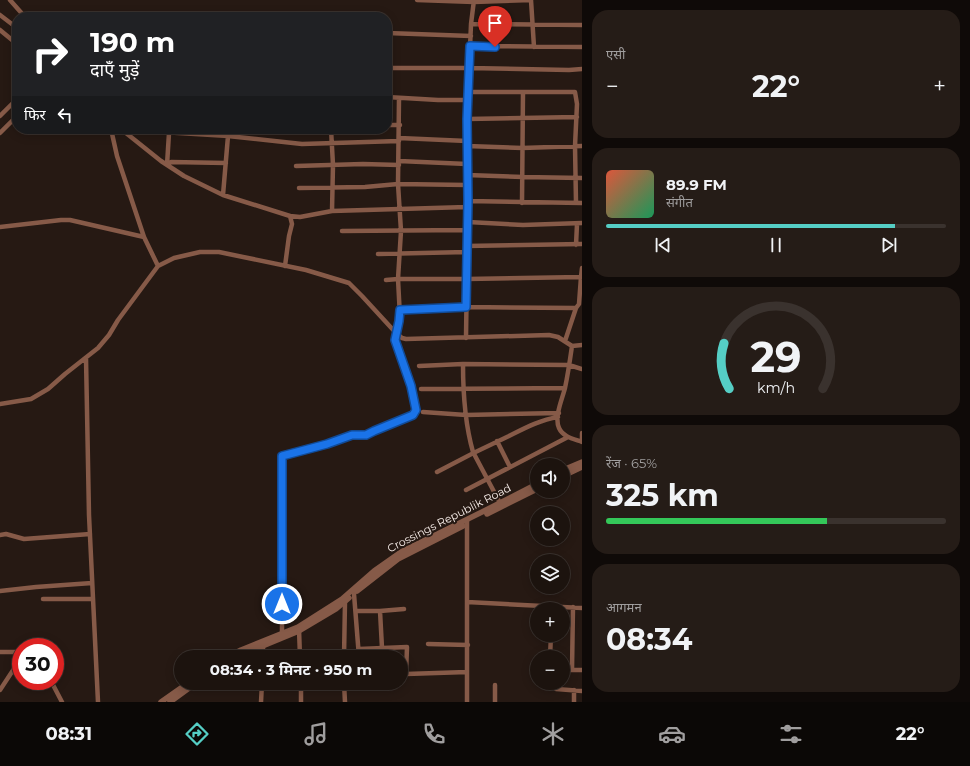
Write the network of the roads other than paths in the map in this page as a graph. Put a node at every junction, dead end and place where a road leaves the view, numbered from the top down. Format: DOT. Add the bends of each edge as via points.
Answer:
graph roads {
  1 [pos="10,0"];
  2 [pos="417,0"];
  3 [pos="531,0"];
  4 [pos="474,1"];
  5 [pos="21,12"];
  6 [pos="0,15"];
  7 [pos="12,24"];
  8 [pos="471,24"];
  9 [pos="532,24"];
  10 [pos="582,25"];
  11 [pos="0,30"];
  12 [pos="392,33"];
  13 [pos="471,36"];
  14 [pos="12,40"];
  15 [pos="470,46"];
  16 [pos="534,47"];
  17 [pos="582,47"];
  18 [pos="392,68"];
  19 [pos="469,68"];
  20 [pos="582,69"];
  21 [pos="468,92"];
  22 [pos="523,92"];
  23 [pos="392,97"];
  24 [pos="399,98"];
  25 [pos="468,100"];
  26 [pos="12,105"];
  27 [pos="0,116"];
  28 [pos="522,118"];
  29 [pos="577,118"];
  30 [pos="467,119"];
  31 [pos="12,121"];
  32 [pos="392,125"];
  33 [pos="400,125"];
  34 [pos="0,133"];
  35 [pos="112,134"];
  36 [pos="127,134"];
  37 [pos="169,134"];
  38 [pos="189,134"];
  39 [pos="332,134"];
  40 [pos="228,136"];
  41 [pos="400,140"];
  42 [pos="333,143"];
  43 [pos="467,143"];
  44 [pos="575,146"];
  45 [pos="582,146"];
  46 [pos="522,148"];
  47 [pos="226,163"];
  48 [pos="399,163"];
  49 [pos="467,164"];
  50 [pos="166,165"];
  51 [pos="296,166"];
  52 [pos="333,166"];
  53 [pos="467,175"];
  54 [pos="523,177"];
  55 [pos="576,178"];
  56 [pos="582,178"];
  57 [pos="398,184"];
  58 [pos="467,185"];
  59 [pos="299,188"];
  60 [pos="332,188"];
  61 [pos="223,195"];
  62 [pos="468,201"];
  63 [pos="522,203"];
  64 [pos="576,203"];
  65 [pos="582,203"];
  66 [pos="467,206"];
  67 [pos="399,208"];
  68 [pos="332,211"];
  69 [pos="290,216"];
  70 [pos="468,222"];
  71 [pos="580,224"];
  72 [pos="0,228"];
  73 [pos="467,230"];
  74 [pos="401,231"];
  75 [pos="342,232"];
  76 [pos="144,237"];
  77 [pos="582,244"];
  78 [pos="576,245"];
  79 [pos="466,246"];
  80 [pos="467,252"];
  81 [pos="378,254"];
  82 [pos="400,254"];
  83 [pos="158,266"];
  84 [pos="285,266"];
  85 [pos="582,268"];
  86 [pos="581,277"];
  87 [pos="398,279"];
  88 [pos="467,279"];
  89 [pos="386,280"];
  90 [pos="581,290"];
  91 [pos="466,307"];
  92 [pos="576,308"];
  93 [pos="400,310"];
  94 [pos="396,333"];
  95 [pos="466,338"];
  96 [pos="566,341"];
  97 [pos="582,345"];
  98 [pos="572,346"];
  99 [pos="86,358"];
  100 [pos="463,364"];
  101 [pos="569,365"];
  102 [pos="419,366"];
  103 [pos="582,369"];
  104 [pos="565,388"];
  105 [pos="421,389"];
  106 [pos="463,389"];
  107 [pos="0,404"];
  108 [pos="423,412"];
  109 [pos="466,415"];
  110 [pos="558,415"];
  111 [pos="582,432"];
  112 [pos="568,437"];
  113 [pos="497,441"];
  114 [pos="582,442"];
  115 [pos="473,452"];
  116 [pos="582,462"];
  117 [pos="510,467"];
  118 [pos="570,467"];
  119 [pos="582,467"];
  120 [pos="437,472"];
  121 [pos="570,473"];
  122 [pos="487,479"];
  123 [pos="530,488"];
  124 [pos="466,490"];
  125 [pos="530,492"];
  126 [pos="500,503"];
  127 [pos="467,522"];
  128 [pos="90,534"];
  129 [pos="0,535"];
  130 [pos="92,584"];
  131 [pos="0,591"];
  132 [pos="354,594"];
  133 [pos="43,599"];
  134 [pos="93,599"];
  135 [pos="345,602"];
  136 [pos="467,602"];
  137 [pos="530,606"];
  138 [pos="570,607"];
  139 [pos="573,607"];
  140 [pos="582,608"];
  141 [pos="404,609"];
  142 [pos="356,611"];
  143 [pos="380,611"];
  144 [pos="299,629"];
  145 [pos="282,634"];
  146 [pos="428,644"];
  147 [pos="468,645"];
  148 [pos="264,646"];
  149 [pos="382,648"];
  150 [pos="359,649"];
  151 [pos="241,650"];
  152 [pos="254,650"];
  153 [pos="264,650"];
  154 [pos="300,650"];
  155 [pos="344,650"];
  156 [pos="407,650"];
  157 [pos="0,652"];
  158 [pos="12,652"];
  159 [pos="572,670"];
  160 [pos="582,670"];
  161 [pos="12,672"];
  162 [pos="467,672"];
  163 [pos="408,674"];
  164 [pos="495,685"];
  165 [pos="0,690"];
  166 [pos="55,690"];
  167 [pos="178,690"];
  168 [pos="186,690"];
  169 [pos="262,690"];
  170 [pos="301,690"];
  171 [pos="344,690"];
  172 [pos="570,690"];
  173 [pos="574,690"];
  174 [pos="582,691"];
  175 [pos="62,702"];
  176 [pos="98,702"];
  177 [pos="161,702"];
  178 [pos="170,702"];
  179 [pos="261,702"];
  180 [pos="301,702"];
  181 [pos="345,702"];
  182 [pos="467,702"];
  183 [pos="495,702"];
  184 [pos="574,702"];
  1 -- 5 [label="street"];
  2 -- 4 [label="street"];
  3 -- 4 [label="street"];
  3 -- 9 [label="street"];
  4 -- 8 [label="street"];
  6 -- 7 [label="street"];
  8 -- 9 [label="street"];
  8 -- 13 [label="street"];
  9 -- 10 [label="street"];
  9 -- 16 [label="street"];
  11 -- 14 [label="street"];
  12 -- 13 [label="street"];
  13 -- 15 [label="street"];
  15 -- 16 [label="street"];
  15 -- 19 [label="street"];
  16 -- 17 [label="street"];
  18 -- 19 [label="street"];
  19 -- 20 [label="street"];
  19 -- 21 [label="street"];
  21 -- 22 [label="street"];
  21 -- 25 [label="street"];
  22 -- 28 [label="street"];
  22 -- 29 [label="street" via="575,92"];
  23 -- 24 [label="street"];
  24 -- 25 [label="street"];
  24 -- 33 [label="street"];
  25 -- 30 [label="street"];
  26 -- 27 [label="street"];
  28 -- 29 [label="street"];
  28 -- 30 [label="street"];
  28 -- 46 [label="street"];
  29 -- 44 [label="street"];
  30 -- 43 [label="street"];
  31 -- 34 [label="street"];
  32 -- 33 [label="street"];
  33 -- 41 [label="street"];
  35 -- 76 [label="street"];
  36 -- 50 [label="street"];
  37 -- 50 [label="street"];
  38 -- 40 [label="street"];
  39 -- 42 [label="street"];
  40 -- 42 [label="street" via="302,144"];
  40 -- 47 [label="street"];
  41 -- 42 [label="street"];
  41 -- 43 [label="street"];
  41 -- 48 [label="street"];
  42 -- 52 [label="street"];
  43 -- 46 [label="street"];
  43 -- 49 [label="street"];
  44 -- 45 [label="street"];
  44 -- 46 [label="street"];
  44 -- 55 [label="street"];
  46 -- 54 [label="street"];
  47 -- 50 [label="street" via="171,162"];
  47 -- 61 [label="street"];
  48 -- 49 [label="street"];
  48 -- 52 [label="street"];
  48 -- 57 [label="street"];
  49 -- 53 [label="street"];
  50 -- 61 [label="street"];
  51 -- 52 [label="street"];
  52 -- 60 [label="street"];
  53 -- 54 [label="street"];
  53 -- 58 [label="street"];
  54 -- 55 [label="street"];
  54 -- 63 [label="street"];
  55 -- 56 [label="street"];
  55 -- 64 [label="street"];
  57 -- 58 [label="street"];
  57 -- 60 [label="street"];
  57 -- 67 [label="street"];
  58 -- 62 [label="street"];
  59 -- 60 [label="street"];
  60 -- 68 [label="street"];
  61 -- 69 [label="street"];
  62 -- 63 [label="street"];
  62 -- 66 [label="street"];
  63 -- 64 [label="street"];
  64 -- 65 [label="street"];
  66 -- 67 [label="street"];
  66 -- 70 [label="street"];
  67 -- 68 [label="street"];
  67 -- 74 [label="street"];
  68 -- 69 [label="street"];
  69 -- 84 [label="street" via="292,224"];
  70 -- 71 [label="street" via="523,225"];
  70 -- 73 [label="street"];
  71 -- 78 [label="street"];
  72 -- 76 [label="street" via="70,220"];
  73 -- 74 [label="street"];
  73 -- 79 [label="street"];
  74 -- 75 [label="street"];
  74 -- 82 [label="street"];
  76 -- 83 [label="street"];
  77 -- 78 [label="street"];
  78 -- 79 [label="street"];
  79 -- 80 [label="street"];
  80 -- 82 [label="street"];
  80 -- 88 [label="street"];
  81 -- 82 [label="street"];
  82 -- 87 [label="street"];
  83 -- 84 [label="street" via="174,258 210,251"];
  83 -- 99 [label="street" via="109,335"];
  84 -- 94 [label="street" via="316,272 349,283"];
  85 -- 86 [label="street"];
  86 -- 88 [label="street"];
  86 -- 90 [label="street"];
  87 -- 88 [label="street"];
  87 -- 89 [label="street"];
  87 -- 93 [label="street"];
  88 -- 91 [label="street"];
  90 -- 92 [label="street"];
  91 -- 92 [label="street"];
  91 -- 93 [label="street"];
  91 -- 95 [label="street"];
  92 -- 96 [label="street"];
  93 -- 94 [label="street"];
  94 -- 95 [label="street" via="406,339"];
  94 -- 145 [label="street" via="395,340 411,386 416,410 413,415 366,435 352,435 282,456"];
  95 -- 96 [label="street" via="549,335"];
  96 -- 98 [label="street"];
  97 -- 98 [label="street"];
  98 -- 101 [label="street"];
  99 -- 107 [label="street" via="40,395"];
  99 -- 128 [label="street"];
  100 -- 101 [label="street"];
  100 -- 102 [label="street"];
  100 -- 106 [label="street"];
  101 -- 103 [label="street"];
  101 -- 104 [label="street"];
  104 -- 106 [label="street"];
  104 -- 110 [label="street"];
  105 -- 106 [label="street"];
  106 -- 109 [label="street"];
  108 -- 109 [label="street"];
  109 -- 110 [label="street"];
  109 -- 115 [label="street"];
  110 -- 112 [label="street" via="559,428"];
  110 -- 113 [label="street"];
  111 -- 114 [label="street"];
  112 -- 114 [label="street"];
  112 -- 117 [label="street"];
  113 -- 115 [label="street"];
  113 -- 117 [label="street"];
  115 -- 120 [label="street"];
  115 -- 122 [label="street"];
  116 -- 118 [label="street"];
  117 -- 122 [label="street"];
  119 -- 121 [label="street"];
  122 -- 124 [label="street"];
  122 -- 126 [label="street"];
  123 -- 126 [label="street, Crossings Republik Road"];
  125 -- 127 [label="street"];
  126 -- 127 [label="street, Crossings Republik Road"];
  127 -- 132 [label="street" via="398,559"];
  127 -- 136 [label="street"];
  127 -- 144 [label="street, Crossings Republik Road" via="401,552"];
  128 -- 129 [label="street" via="25,539"];
  128 -- 130 [label="street"];
  130 -- 131 [label="street"];
  130 -- 134 [label="street"];
  132 -- 135 [label="street"];
  132 -- 142 [label="street"];
  133 -- 134 [label="street"];
  134 -- 176 [label="street"];
  135 -- 144 [label="street" via="317,622"];
  135 -- 155 [label="street"];
  136 -- 137 [label="street"];
  136 -- 147 [label="street"];
  138 -- 139 [label="street"];
  139 -- 140 [label="street"];
  139 -- 159 [label="street"];
  141 -- 143 [label="street"];
  142 -- 143 [label="street"];
  142 -- 150 [label="street"];
  143 -- 149 [label="street"];
  144 -- 145 [label="street, Crossings Republik Road"];
  144 -- 148 [label="street"];
  144 -- 154 [label="street"];
  145 -- 151 [label="street, Crossings Republik Road"];
  146 -- 147 [label="street"];
  147 -- 162 [label="street"];
  148 -- 152 [label="street"];
  148 -- 153 [label="street"];
  149 -- 150 [label="street"];
  149 -- 156 [label="street" via="407,647"];
  157 -- 158 [label="street"];
  159 -- 160 [label="street"];
  161 -- 165 [label="street"];
  162 -- 163 [label="street"];
  162 -- 182 [label="street"];
  164 -- 183 [label="street"];
  166 -- 175 [label="street"];
  167 -- 177 [label="street"];
  168 -- 178 [label="street"];
  169 -- 179 [label="street"];
  170 -- 180 [label="street"];
  171 -- 181 [label="street"];
  172 -- 173 [label="street"];
  173 -- 174 [label="street"];
  173 -- 184 [label="street"];
}
